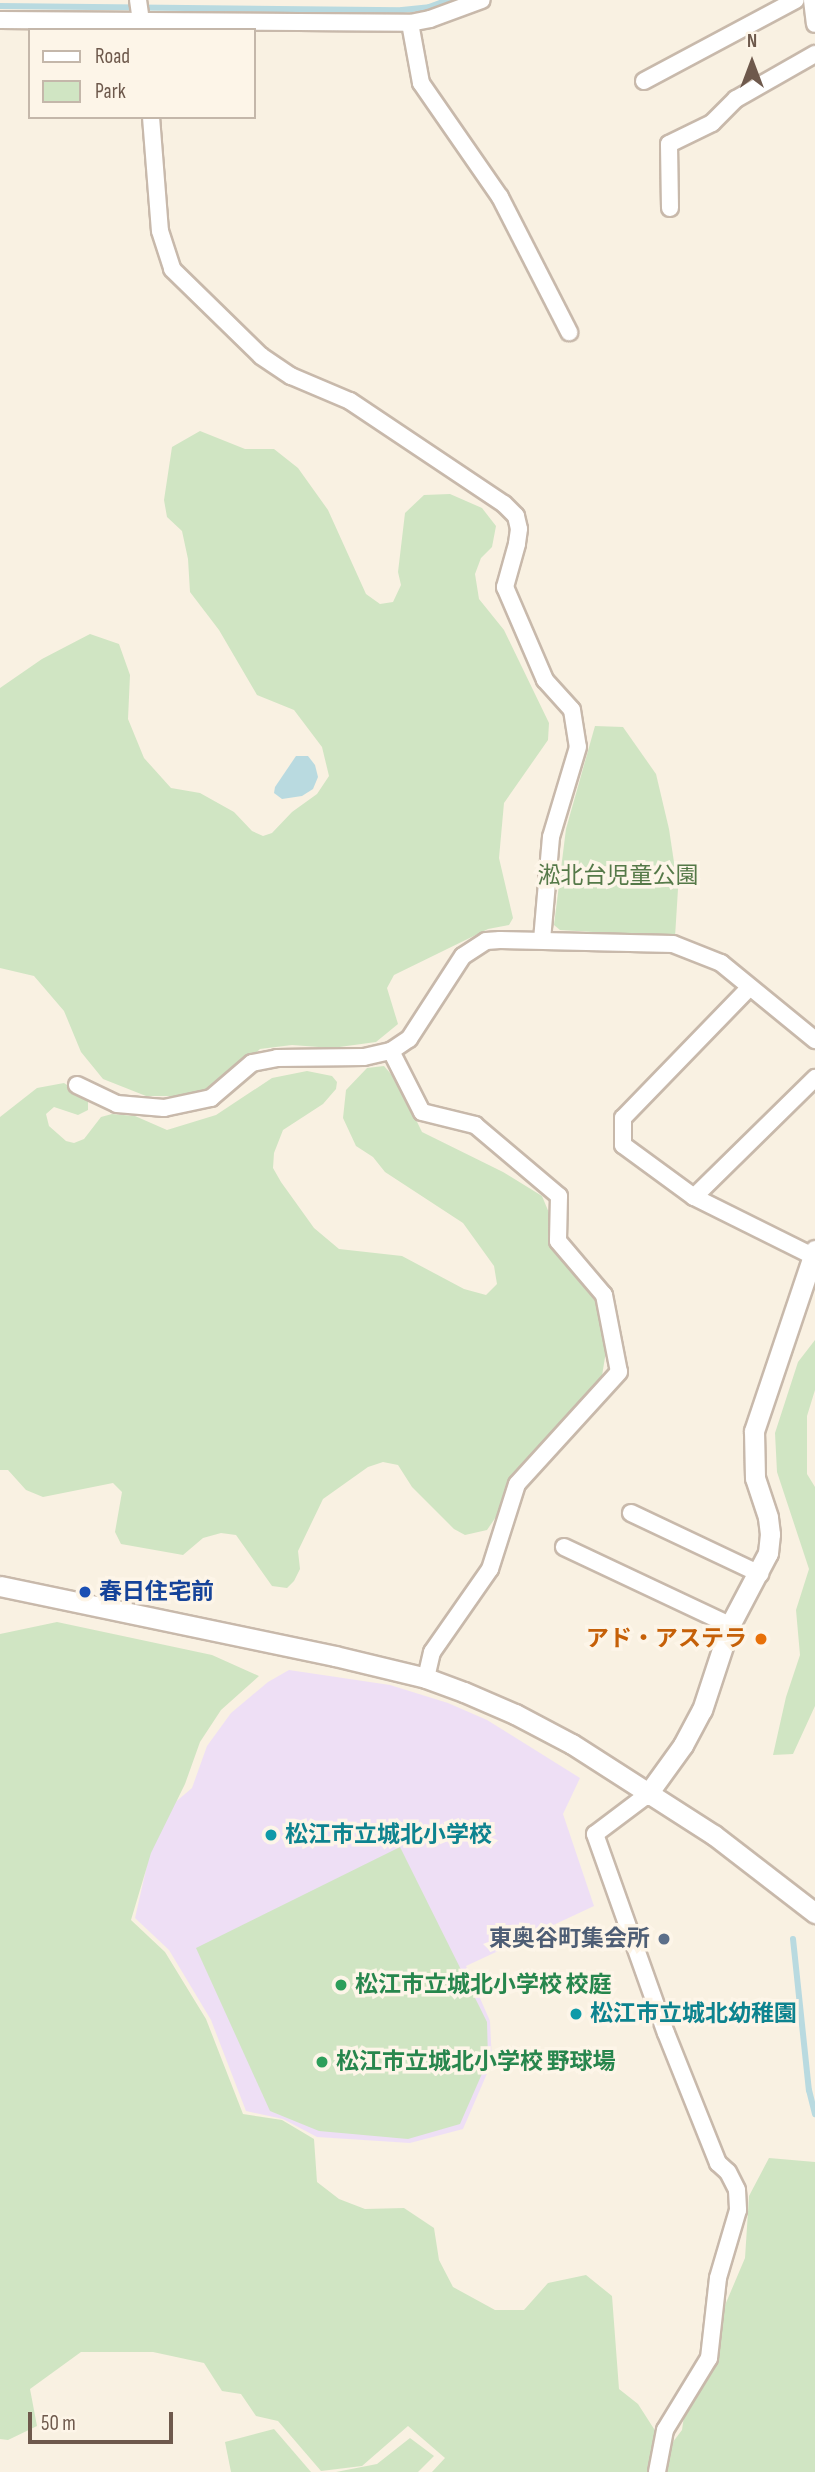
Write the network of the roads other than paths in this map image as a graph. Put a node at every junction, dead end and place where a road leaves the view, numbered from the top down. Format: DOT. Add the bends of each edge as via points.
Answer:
graph roads {
  1 [pos="138,0"];
  2 [pos="482,0"];
  3 [pos="796,0"];
  4 [pos="812,0"];
  5 [pos="0,20"];
  6 [pos="410,23"];
  7 [pos="815,24"];
  8 [pos="142,26"];
  9 [pos="815,54"];
  10 [pos="645,82"];
  11 [pos="151,119"];
  12 [pos="670,208"];
  13 [pos="569,332"];
  14 [pos="542,939"];
  15 [pos="749,988"];
  16 [pos="815,1040"];
  17 [pos="391,1051"];
  18 [pos="815,1078"];
  19 [pos="77,1085"];
  20 [pos="694,1197"];
  21 [pos="813,1252"];
  22 [pos="631,1513"];
  23 [pos="564,1547"];
  24 [pos="760,1574"];
  25 [pos="0,1586"];
  26 [pos="730,1625"];
  27 [pos="426,1678"];
  28 [pos="647,1795"];
  29 [pos="815,1913"];
  30 [pos="657,2472"];
  1 -- 8 [label="street"];
  2 -- 6 [label="street"];
  3 -- 10 [label="street"];
  4 -- 7 [label="street"];
  5 -- 8 [label="street"];
  6 -- 8 [label="street"];
  6 -- 13 [label="street" via="421,83 500,197"];
  9 -- 12 [label="street" via="736,99 712,123 669,144"];
  11 -- 14 [label="street" via="160,231 173,269 261,356 290,376 350,401 516,516 517,544 505,587 545,680 572,710 578,747 551,837"];
  14 -- 15 [label="street" via="673,944 721,963"];
  14 -- 17 [label="street" via="500,940 474,947 463,956 409,1039"];
  15 -- 16 [label="street"];
  15 -- 20 [label="street" via="623,1118 623,1145"];
  17 -- 19 [label="street" via="364,1057 277,1058 252,1063 211,1098 164,1108 117,1104"];
  17 -- 27 [label="street" via="422,1112 475,1125 559,1196 558,1241 604,1296 618,1371 517,1484 490,1569 432,1652"];
  18 -- 20 [label="street"];
  20 -- 21 [label="street"];
  21 -- 24 [label="street" via="754,1432 755,1478 770,1534"];
  22 -- 24 [label="street"];
  23 -- 26 [label="street"];
  24 -- 26 [label="street"];
  25 -- 27 [label="street"];
  26 -- 28 [label="street" via="702,1710"];
  27 -- 28 [label="street" via="515,1714 572,1744"];
  28 -- 29 [label="street" via="714,1835"];
  28 -- 30 [label="street" via="595,1834 666,2034 718,2163 737,2190 738,2210 718,2278 709,2358 665,2430"];
}
